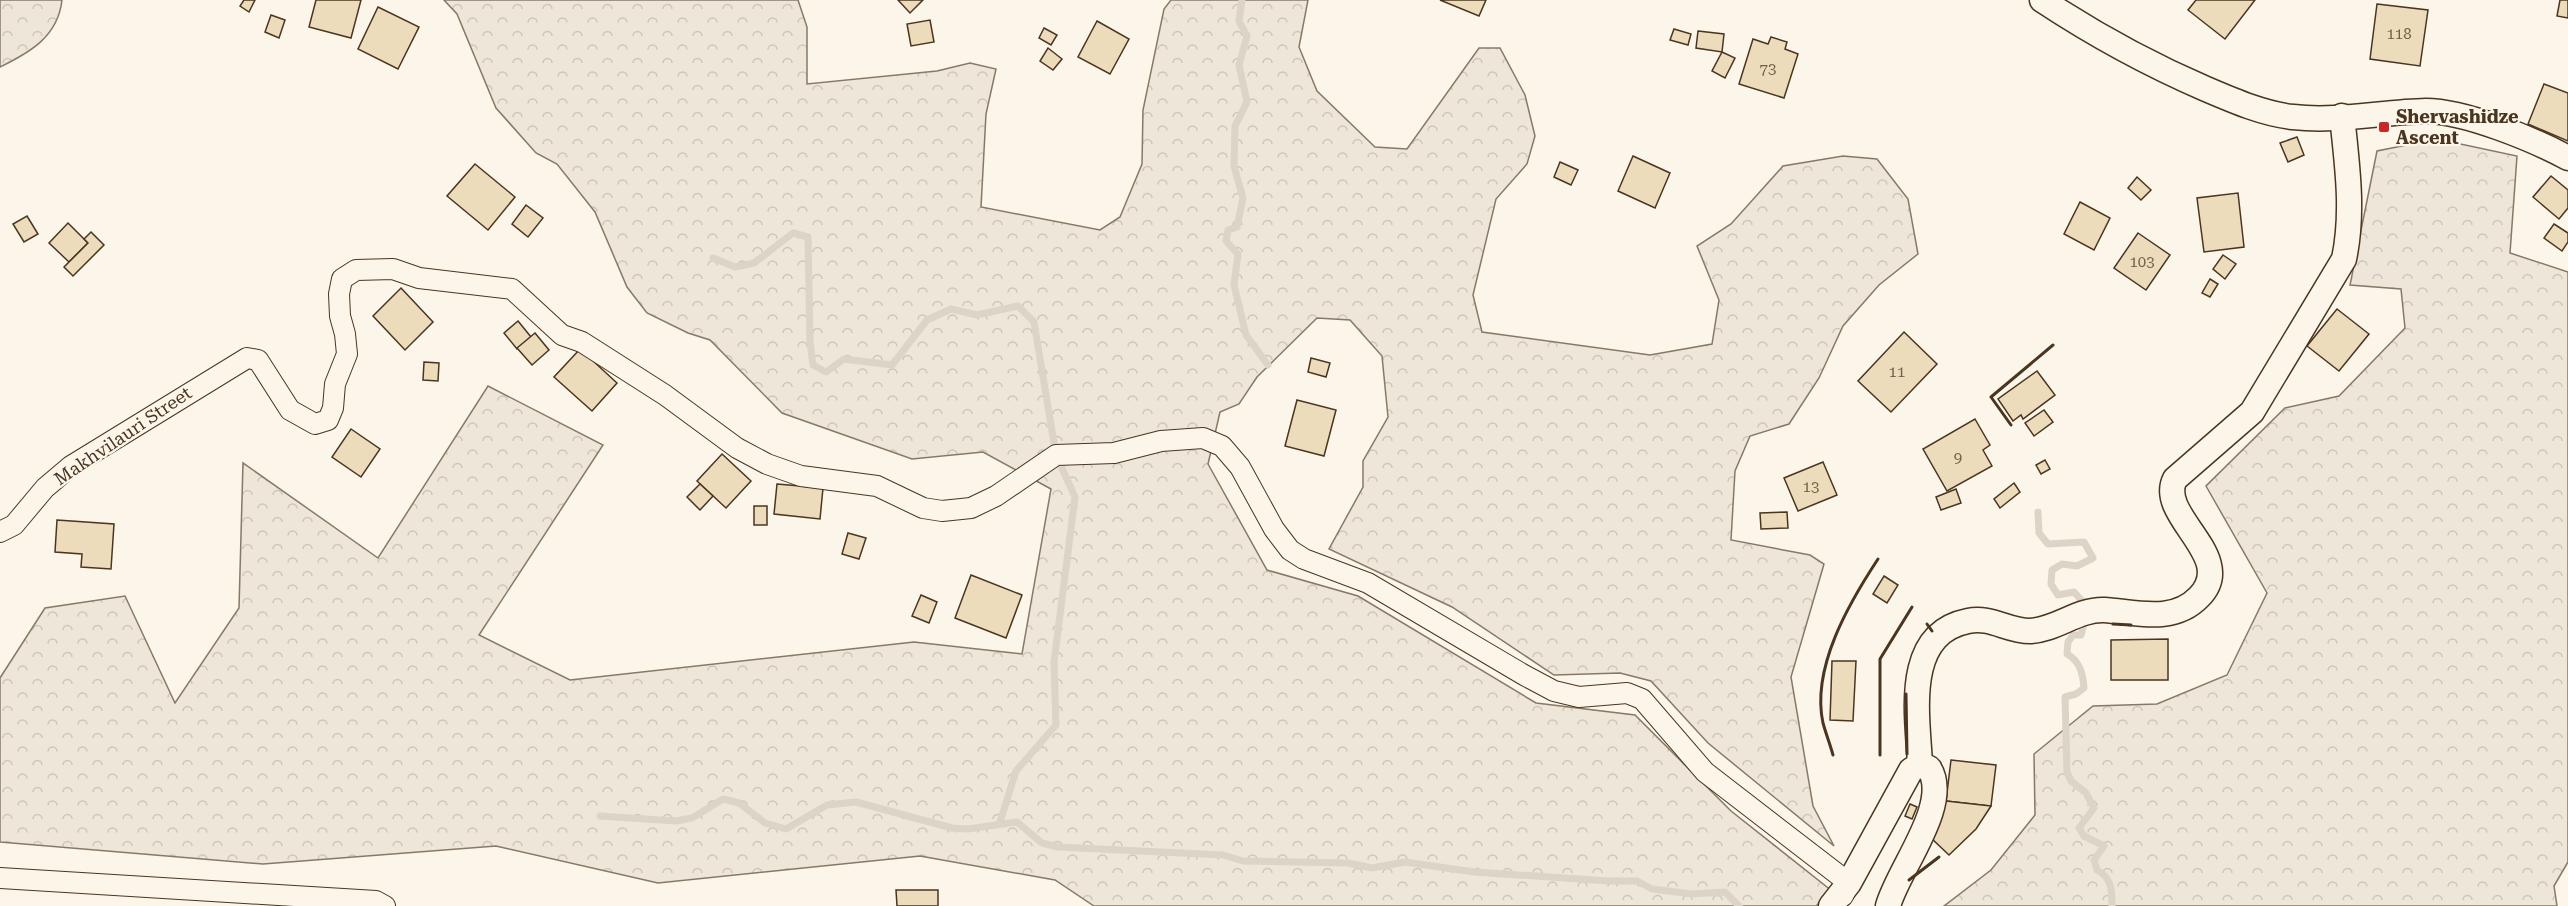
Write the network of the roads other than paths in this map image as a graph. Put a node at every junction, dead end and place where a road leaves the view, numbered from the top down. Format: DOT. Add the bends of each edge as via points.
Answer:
graph roads {
  1 [pos="2042,0"];
  2 [pos="2342,116"];
  3 [pos="2568,158"];
  4 [pos="0,532"];
  5 [pos="1920,765"];
  6 [pos="0,878"];
  7 [pos="1849,883"];
  8 [pos="385,906"];
  9 [pos="1831,906"];
  10 [pos="1839,906"];
  11 [pos="1888,906"];
  1 -- 2 [label="street" via="2152,66 2229,99 2294,117"];
  2 -- 3 [label="street" via="2426,111 2458,115"];
  2 -- 5 [label="street" via="2350,207 2344,259 2252,412 2175,479 2170,490 2173,503 2208,561 2208,580 2200,596 2184,608 2160,615 2101,610 2029,631 1992,620 1968,621 1945,631 1926,652 1918,672"];
  4 -- 7 [label="street, Makhvilauri Street" via="14,525 45,488 87,455 247,358 258,360 290,410 315,424 328,420 335,384 347,354 339,294 342,279 356,270 393,269 419,278 512,289 562,335 582,342 665,395 737,448 767,464 801,476 877,486 923,508 971,508 996,496 1056,455 1114,453 1161,441 1203,438 1222,446 1240,467 1290,550 1368,583 1554,691 1579,697 1627,693 1642,699 1705,772"];
  5 -- 7 [label="street" via="1911,770 1903,783"];
  5 -- 11 [label="street" via="1934,775 1936,790 1928,822 1892,890"];
  6 -- 8 [label="street" via="376,900"];
  7 -- 9 [label="street"];
  7 -- 10 [label="street"];
}
